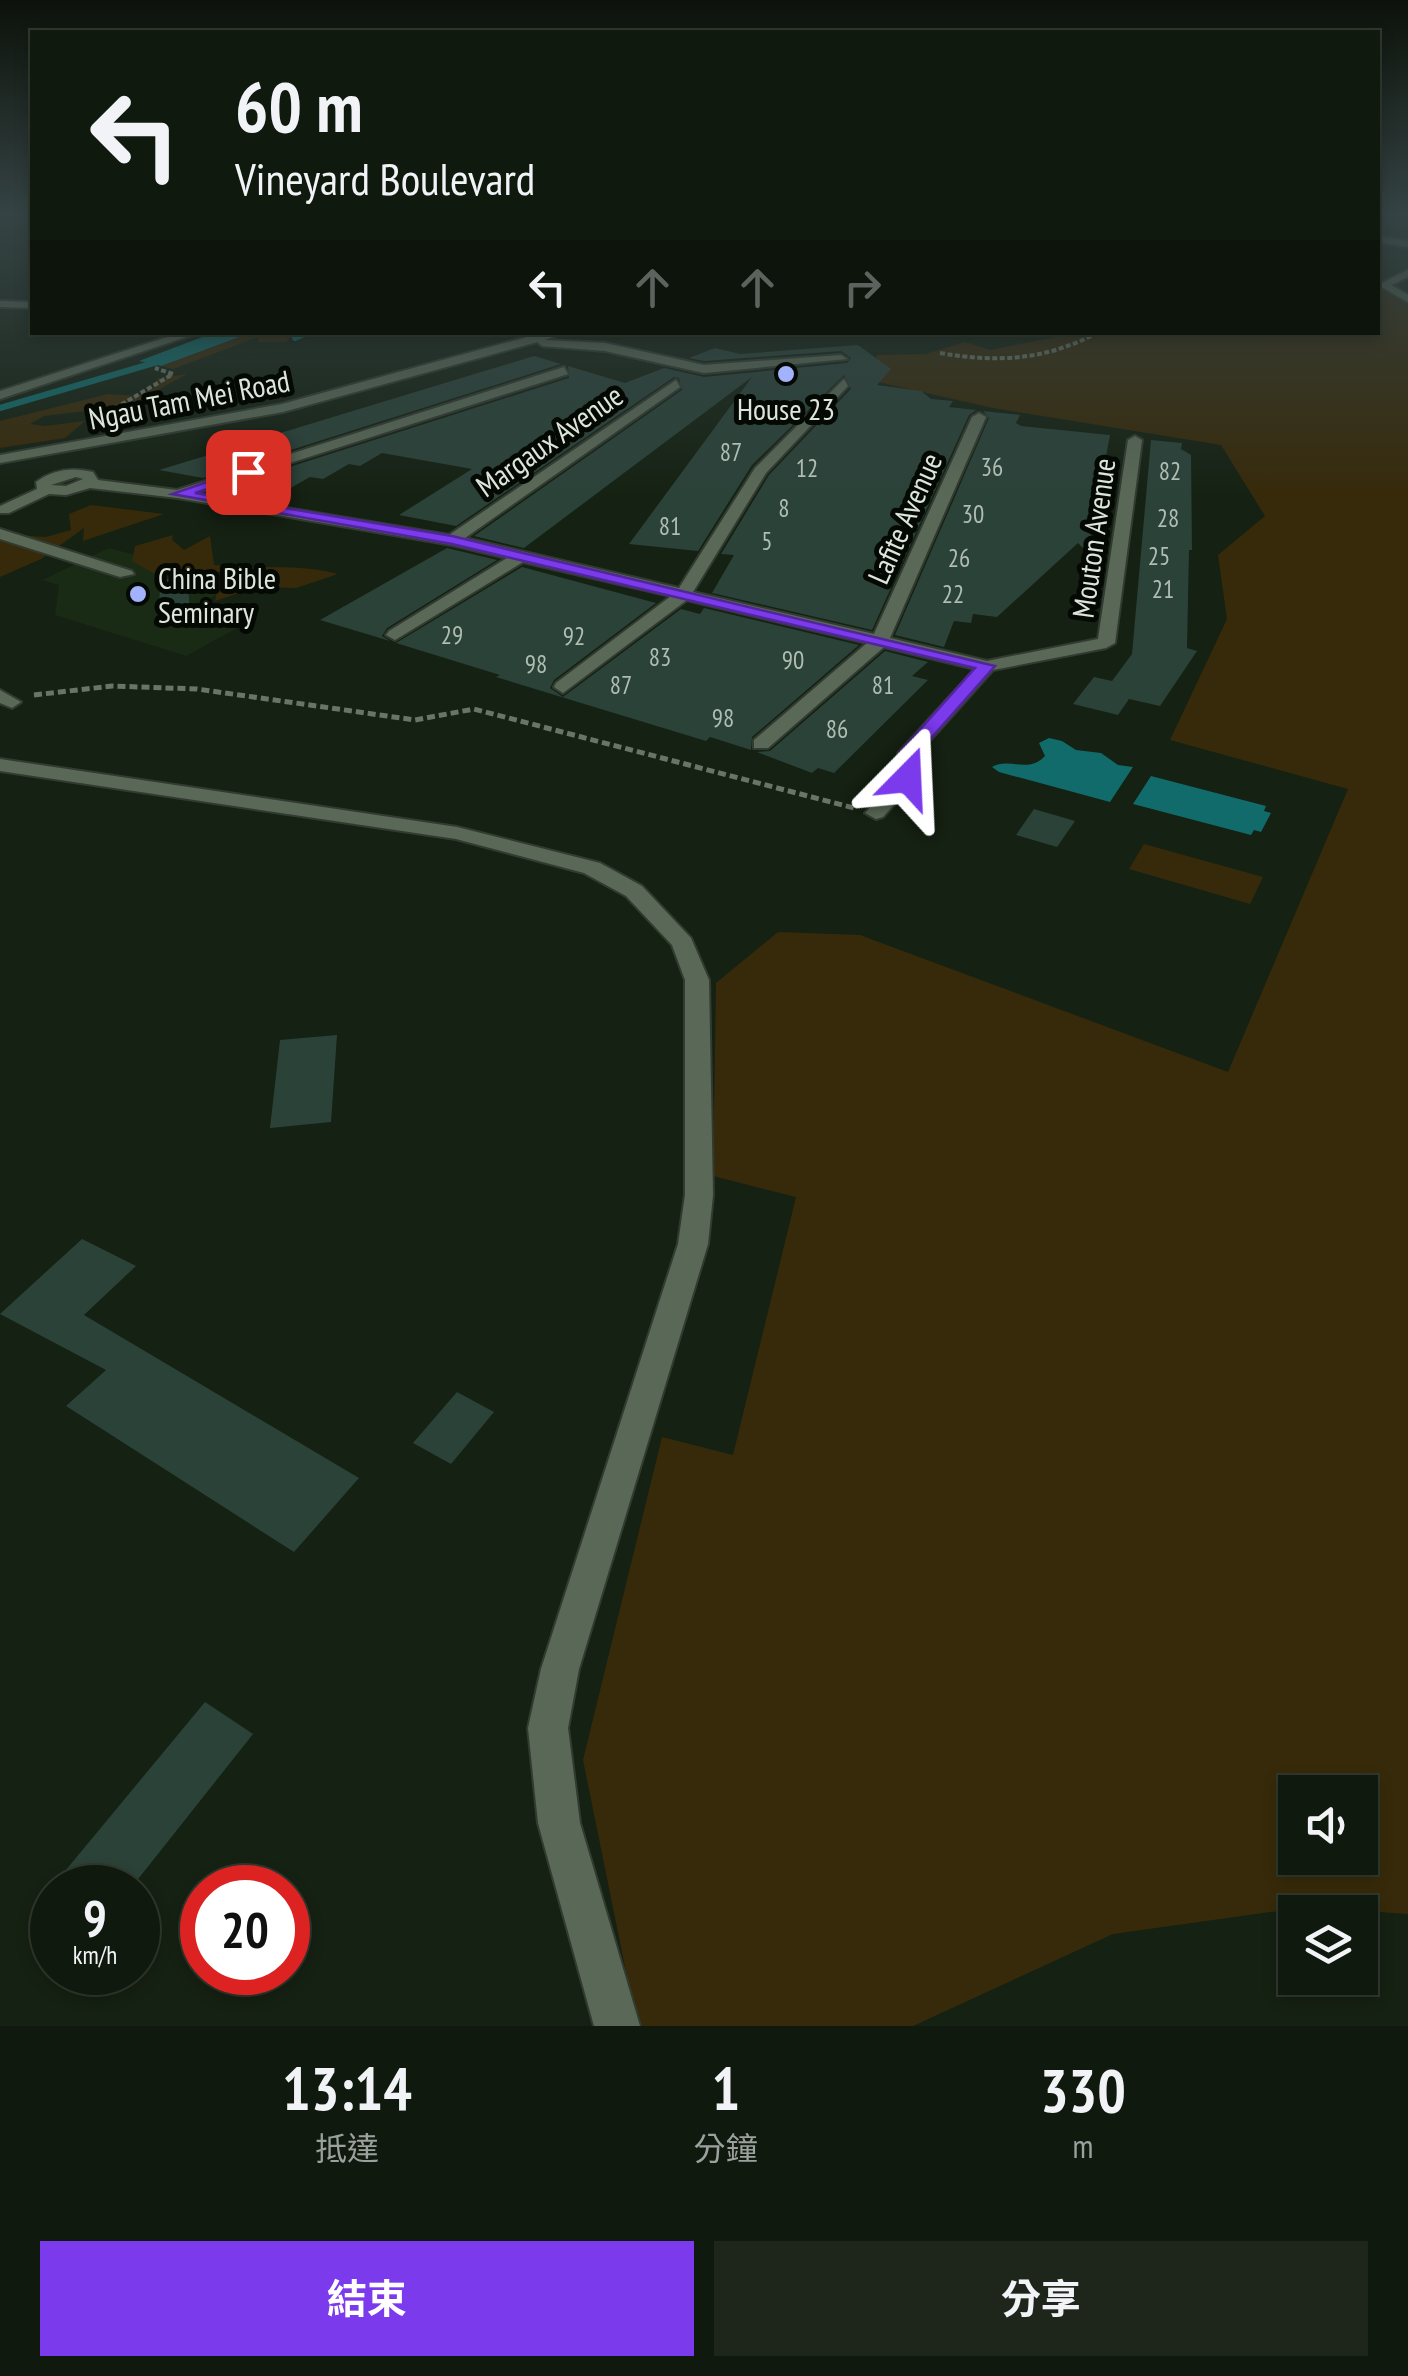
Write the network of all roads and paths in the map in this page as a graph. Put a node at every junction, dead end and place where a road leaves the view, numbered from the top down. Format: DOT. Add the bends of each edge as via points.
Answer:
graph roads {
  1 [pos="188,335"];
  2 [pos="550,335"];
  3 [pos="1094,335"];
  4 [pos="121,338"];
  5 [pos="527,342"];
  6 [pos="157,346"];
  7 [pos="940,353"];
  8 [pos="841,359"];
  9 [pos="564,371"];
  10 [pos="170,372"];
  11 [pos="844,383"];
  12 [pos="676,384"];
  13 [pos="0,394"];
  14 [pos="979,416"];
  15 [pos="1136,440"];
  16 [pos="70,447"];
  17 [pos="4,458"];
  18 [pos="50,483"];
  19 [pos="178,494"];
  20 [pos="4,510"];
  21 [pos="0,534"];
  22 [pos="452,540"];
  23 [pos="521,556"];
  24 [pos="126,574"];
  25 [pos="683,595"];
  26 [pos="394,635"];
  27 [pos="880,642"];
  28 [pos="986,666"];
  29 [pos="563,687"];
  30 [pos="7,700"];
  31 [pos="760,744"];
  32 [pos="0,765"];
  33 [pos="876,813"];
  34 [pos="617,2026"];
  1 -- 6 [label="street"];
  2 -- 5 [label="street, Ngau Tam Mei Road"];
  3 -- 7 [label="path" via="1025,360 984,362"];
  4 -- 6 [label="street"];
  5 -- 8 [label="street" via="605,347 704,369"];
  5 -- 16 [label="street, Ngau Tam Mei Road" via="283,408"];
  6 -- 13 [label="street"];
  9 -- 19 [label="street"];
  10 -- 16 [label="path" via="82,430"];
  11 -- 25 [label="street" via="760,470"];
  12 -- 22 [label="street, Margaux Avenue"];
  14 -- 27 [label="street, Lafite Avenue"];
  15 -- 28 [label="street, Mouton Avenue" via="1106,643"];
  16 -- 17 [label="street, Ngau Tam Mei Road"];
  17 -- 18 [label="street"];
  18 -- 19 [label="street" via="83,474 88,483"];
  18 -- 20 [label="street"];
  19 -- 22 [label="street"];
  21 -- 24 [label="street"];
  22 -- 23 [label="street"];
  23 -- 25 [label="street"];
  23 -- 26 [label="street"];
  25 -- 27 [label="street"];
  25 -- 29 [label="street"];
  27 -- 28 [label="street"];
  27 -- 31 [label="street"];
  28 -- 33 [label="street" via="908,753 908,778"];
  30 -- 33 [label="path" via="93,685 418,720 460,707"];
  32 -- 34 [label="street" via="530,849 592,868 634,891 683,943 697,980 699,1195 693,1244 560,1669 548,1728 559,1822"];
}
